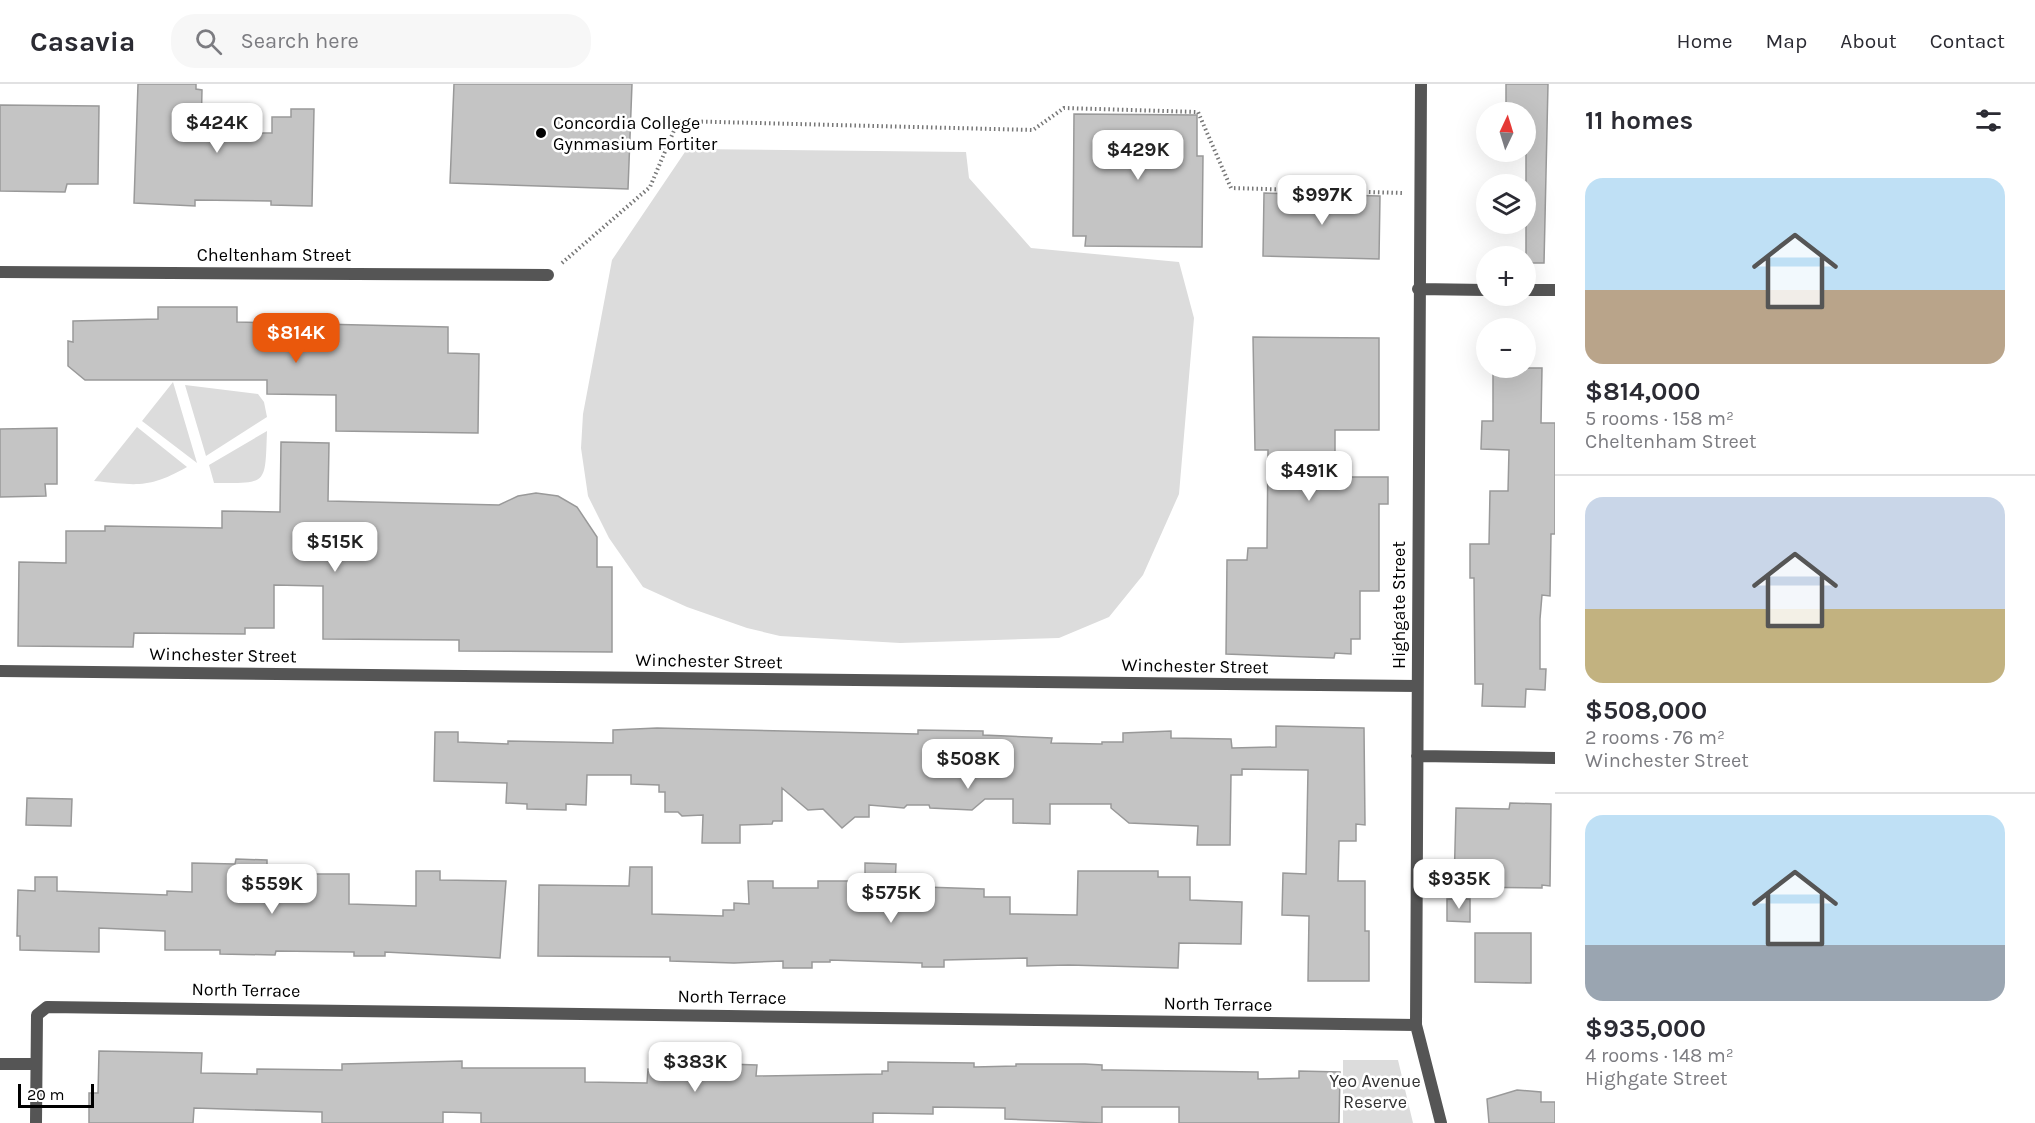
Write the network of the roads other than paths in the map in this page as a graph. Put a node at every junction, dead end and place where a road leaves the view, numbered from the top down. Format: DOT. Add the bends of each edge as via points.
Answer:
graph roads {
  1 [pos="1420,84"];
  2 [pos="0,272"];
  3 [pos="548,275"];
  4 [pos="1418,289"];
  5 [pos="1476,290"];
  6 [pos="1536,290"];
  7 [pos="1555,290"];
  8 [pos="0,671"];
  9 [pos="1417,686"];
  10 [pos="1417,756"];
  11 [pos="1555,758"];
  12 [pos="1416,1025"];
  13 [pos="0,1064"];
  14 [pos="36,1064"];
  15 [pos="36,1123"];
  16 [pos="1441,1123"];
  1 -- 4 [label="street, Highgate Street"];
  2 -- 3 [label="street, Cheltenham Street"];
  4 -- 5 [label="street"];
  4 -- 9 [label="street, Highgate Street"];
  6 -- 7 [label="street"];
  8 -- 9 [label="street, Winchester Street"];
  9 -- 10 [label="street, Highgate Street"];
  10 -- 11 [label="street"];
  10 -- 12 [label="street, Highgate Street"];
  12 -- 14 [label="street, North Terrace" via="47,1007 37,1015"];
  12 -- 16 [label="street, Highgate Street"];
  13 -- 14 [label="street"];
  14 -- 15 [label="street"];
}
